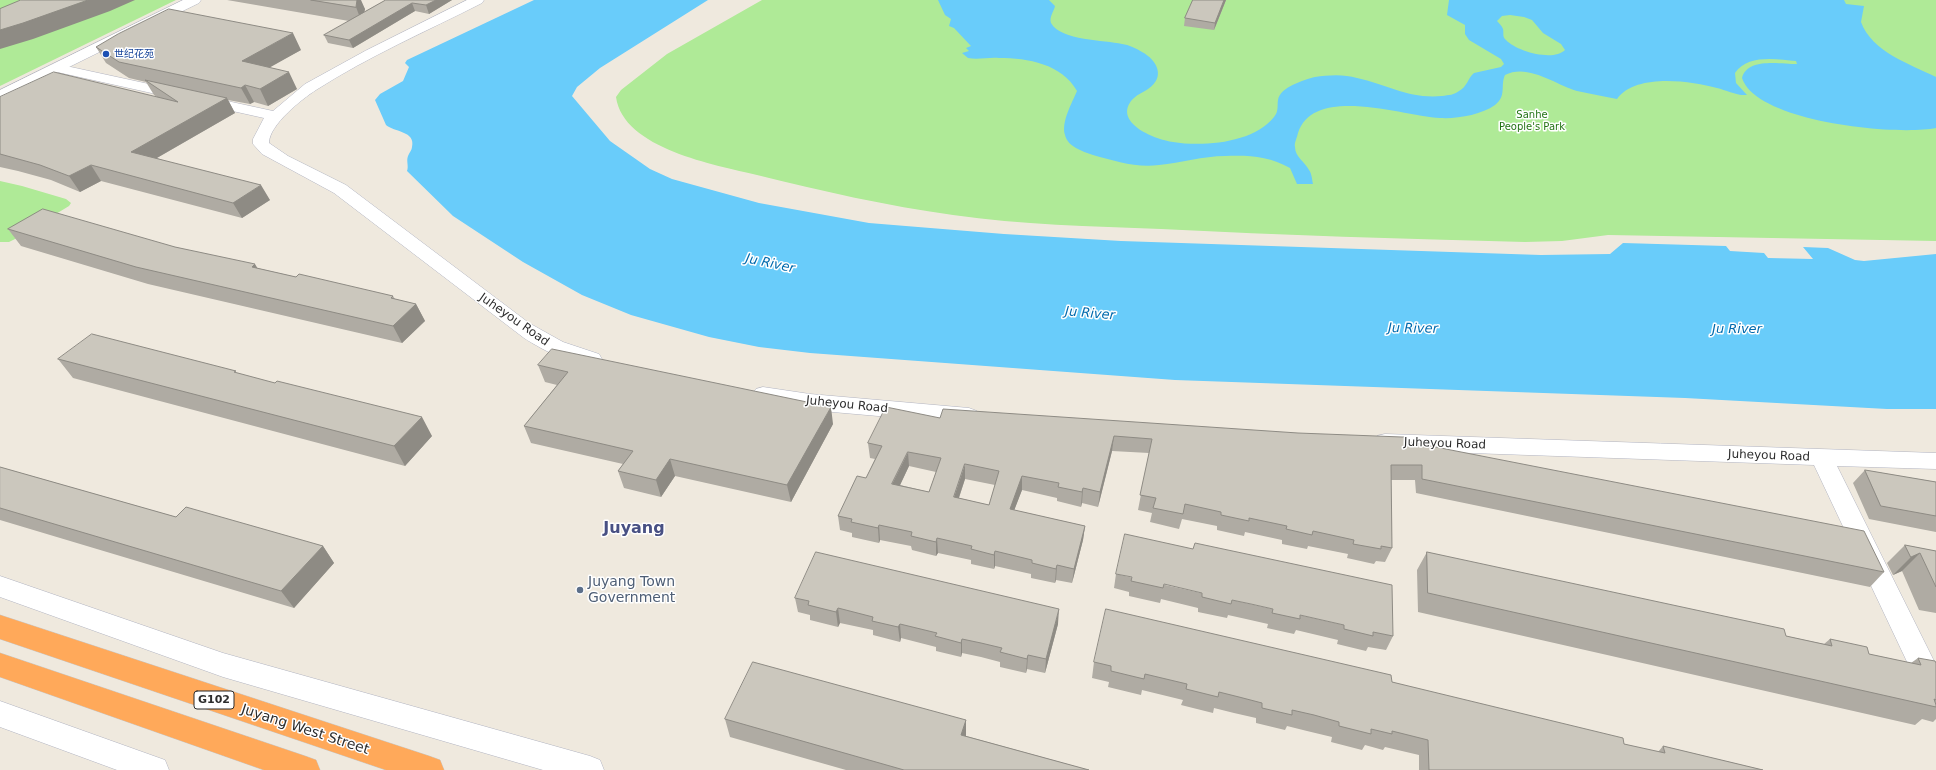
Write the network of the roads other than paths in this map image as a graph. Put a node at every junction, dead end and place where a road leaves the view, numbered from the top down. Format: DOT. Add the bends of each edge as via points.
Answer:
graph roads {
  1 [pos="194,0"];
  2 [pos="477,0"];
  3 [pos="57,68"];
  4 [pos="0,96"];
  5 [pos="275,116"];
  6 [pos="607,364"];
  7 [pos="742,390"];
  8 [pos="985,417"];
  9 [pos="1364,441"];
  10 [pos="1822,458"];
  11 [pos="1936,461"];
  12 [pos="0,586"];
  13 [pos="0,627"];
  14 [pos="0,665"];
  15 [pos="1936,693"];
  16 [pos="0,714"];
  17 [pos="155,770"];
  18 [pos="305,770"];
  19 [pos="429,770"];
  20 [pos="590,770"];
  1 -- 3 [label="street"];
  2 -- 5 [label="street, Juheyou Road" via="334,74 310,88"];
  3 -- 4 [label="street"];
  3 -- 5 [label="street"];
  5 -- 6 [label="street, Juheyou Road" via="261,139 261,144 268,151 340,189 548,345 566,353"];
  7 -- 8 [label="street, Juheyou Road" via="810,402"];
  9 -- 10 [label="street, Juheyou Road"];
  10 -- 11 [label="street, Juheyou Road"];
  10 -- 15 [label="street"];
  12 -- 20 [label="street" via="223,665"];
  13 -- 19 [label="highway, Juyang West Street / G102"];
  14 -- 18 [label="highway"];
  16 -- 17 [label="street"];
}
